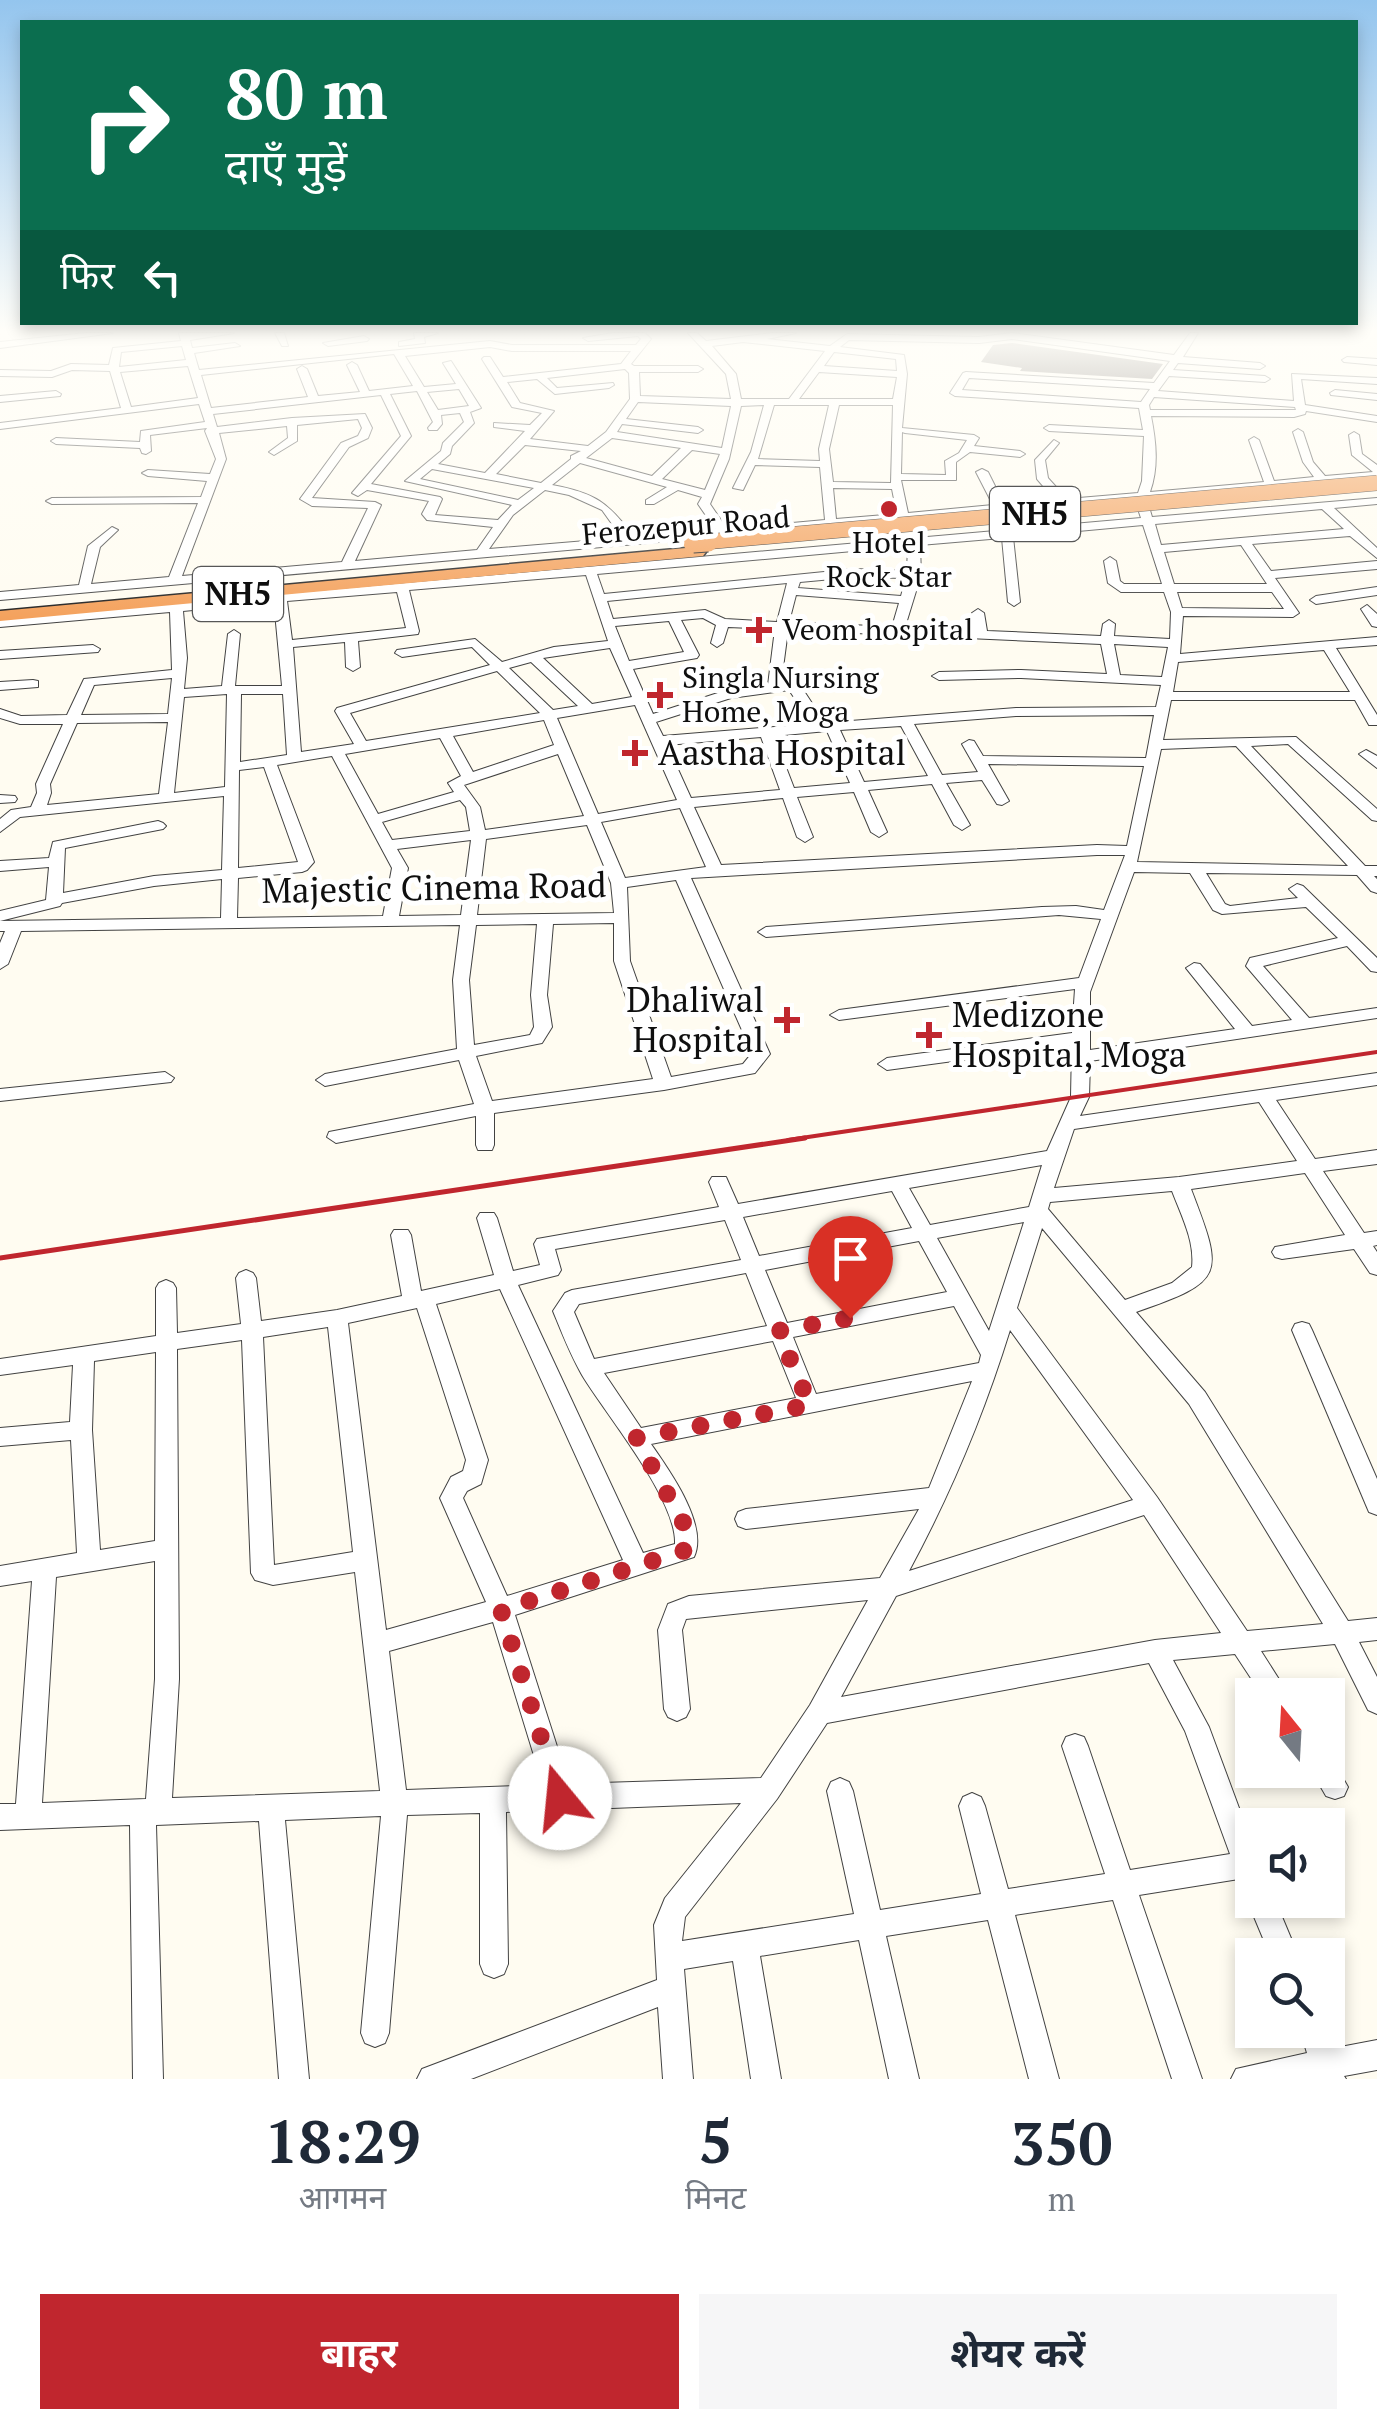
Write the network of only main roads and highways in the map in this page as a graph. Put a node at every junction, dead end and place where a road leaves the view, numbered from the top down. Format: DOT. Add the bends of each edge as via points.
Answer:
graph roads {
  1 [pos="1377,483"];
  2 [pos="1377,491"];
  3 [pos="695,548"];
  4 [pos="478,563"];
  5 [pos="0,604"];
  6 [pos="0,616"];
  1 -- 3 [label="highway, Ferozepur Road / NH5, bridge"];
  2 -- 3 [label="highway, Ferozepur Road / NH5"];
  3 -- 4 [label="highway, Ferozepur Road / NH5"];
  4 -- 5 [label="highway, Ferozepur Road / NH5"];
  4 -- 6 [label="highway, Ferozepur Road / NH5"];
}
